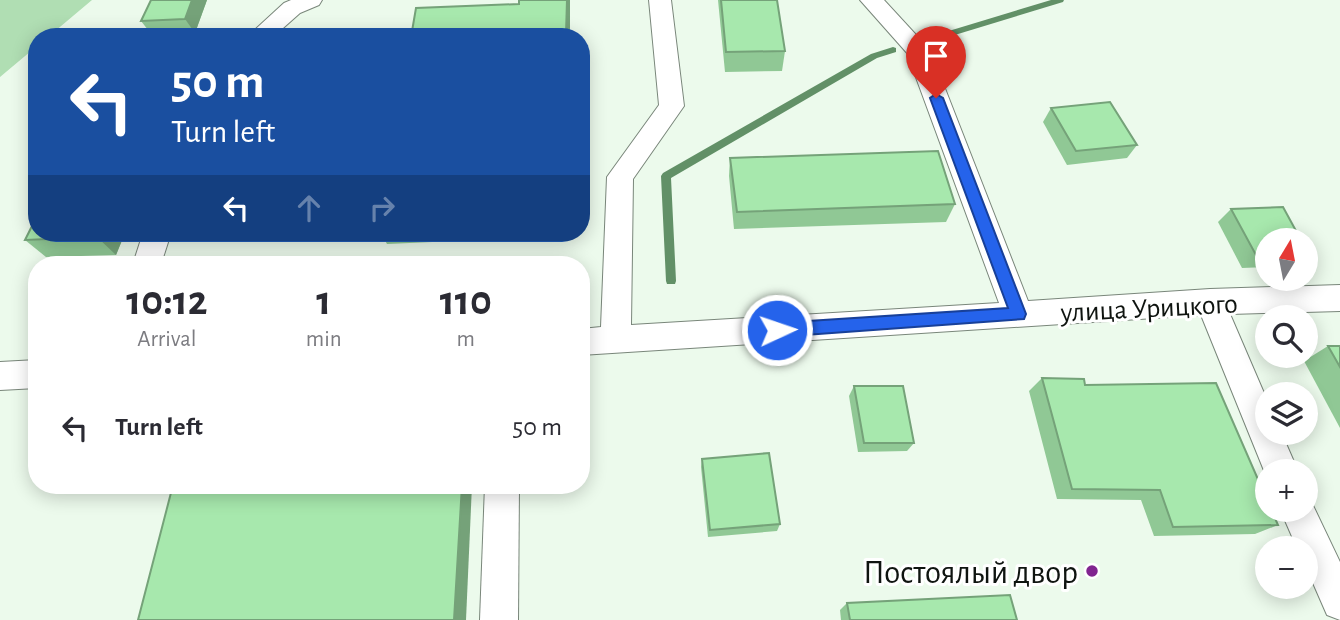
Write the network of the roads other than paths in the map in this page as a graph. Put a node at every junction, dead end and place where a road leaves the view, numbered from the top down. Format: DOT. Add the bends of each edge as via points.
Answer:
graph roads {
  1 [pos="311,0"];
  2 [pos="660,0"];
  3 [pos="871,0"];
  4 [pos="269,28"];
  5 [pos="1340,298"];
  6 [pos="1210,302"];
  7 [pos="1018,314"];
  8 [pos="616,340"];
  9 [pos="590,341"];
  10 [pos="28,374"];
  11 [pos="0,376"];
  12 [pos="1276,459"];
  13 [pos="502,494"];
  14 [pos="1303,522"];
  15 [pos="1340,602"];
  16 [pos="499,620"];
  1 -- 4 [label="street" via="292,8"];
  2 -- 8 [label="street" via="672,106 620,177"];
  3 -- 7 [label="street" via="918,50"];
  5 -- 6 [label="street, улица Урицкого"];
  6 -- 7 [label="street, улица Урицкого"];
  6 -- 12 [label="street"];
  7 -- 8 [label="street, улица Урицкого"];
  8 -- 9 [label="street, улица Урицкого"];
  10 -- 11 [label="street"];
  13 -- 16 [label="street"];
  14 -- 15 [label="street"];
}
